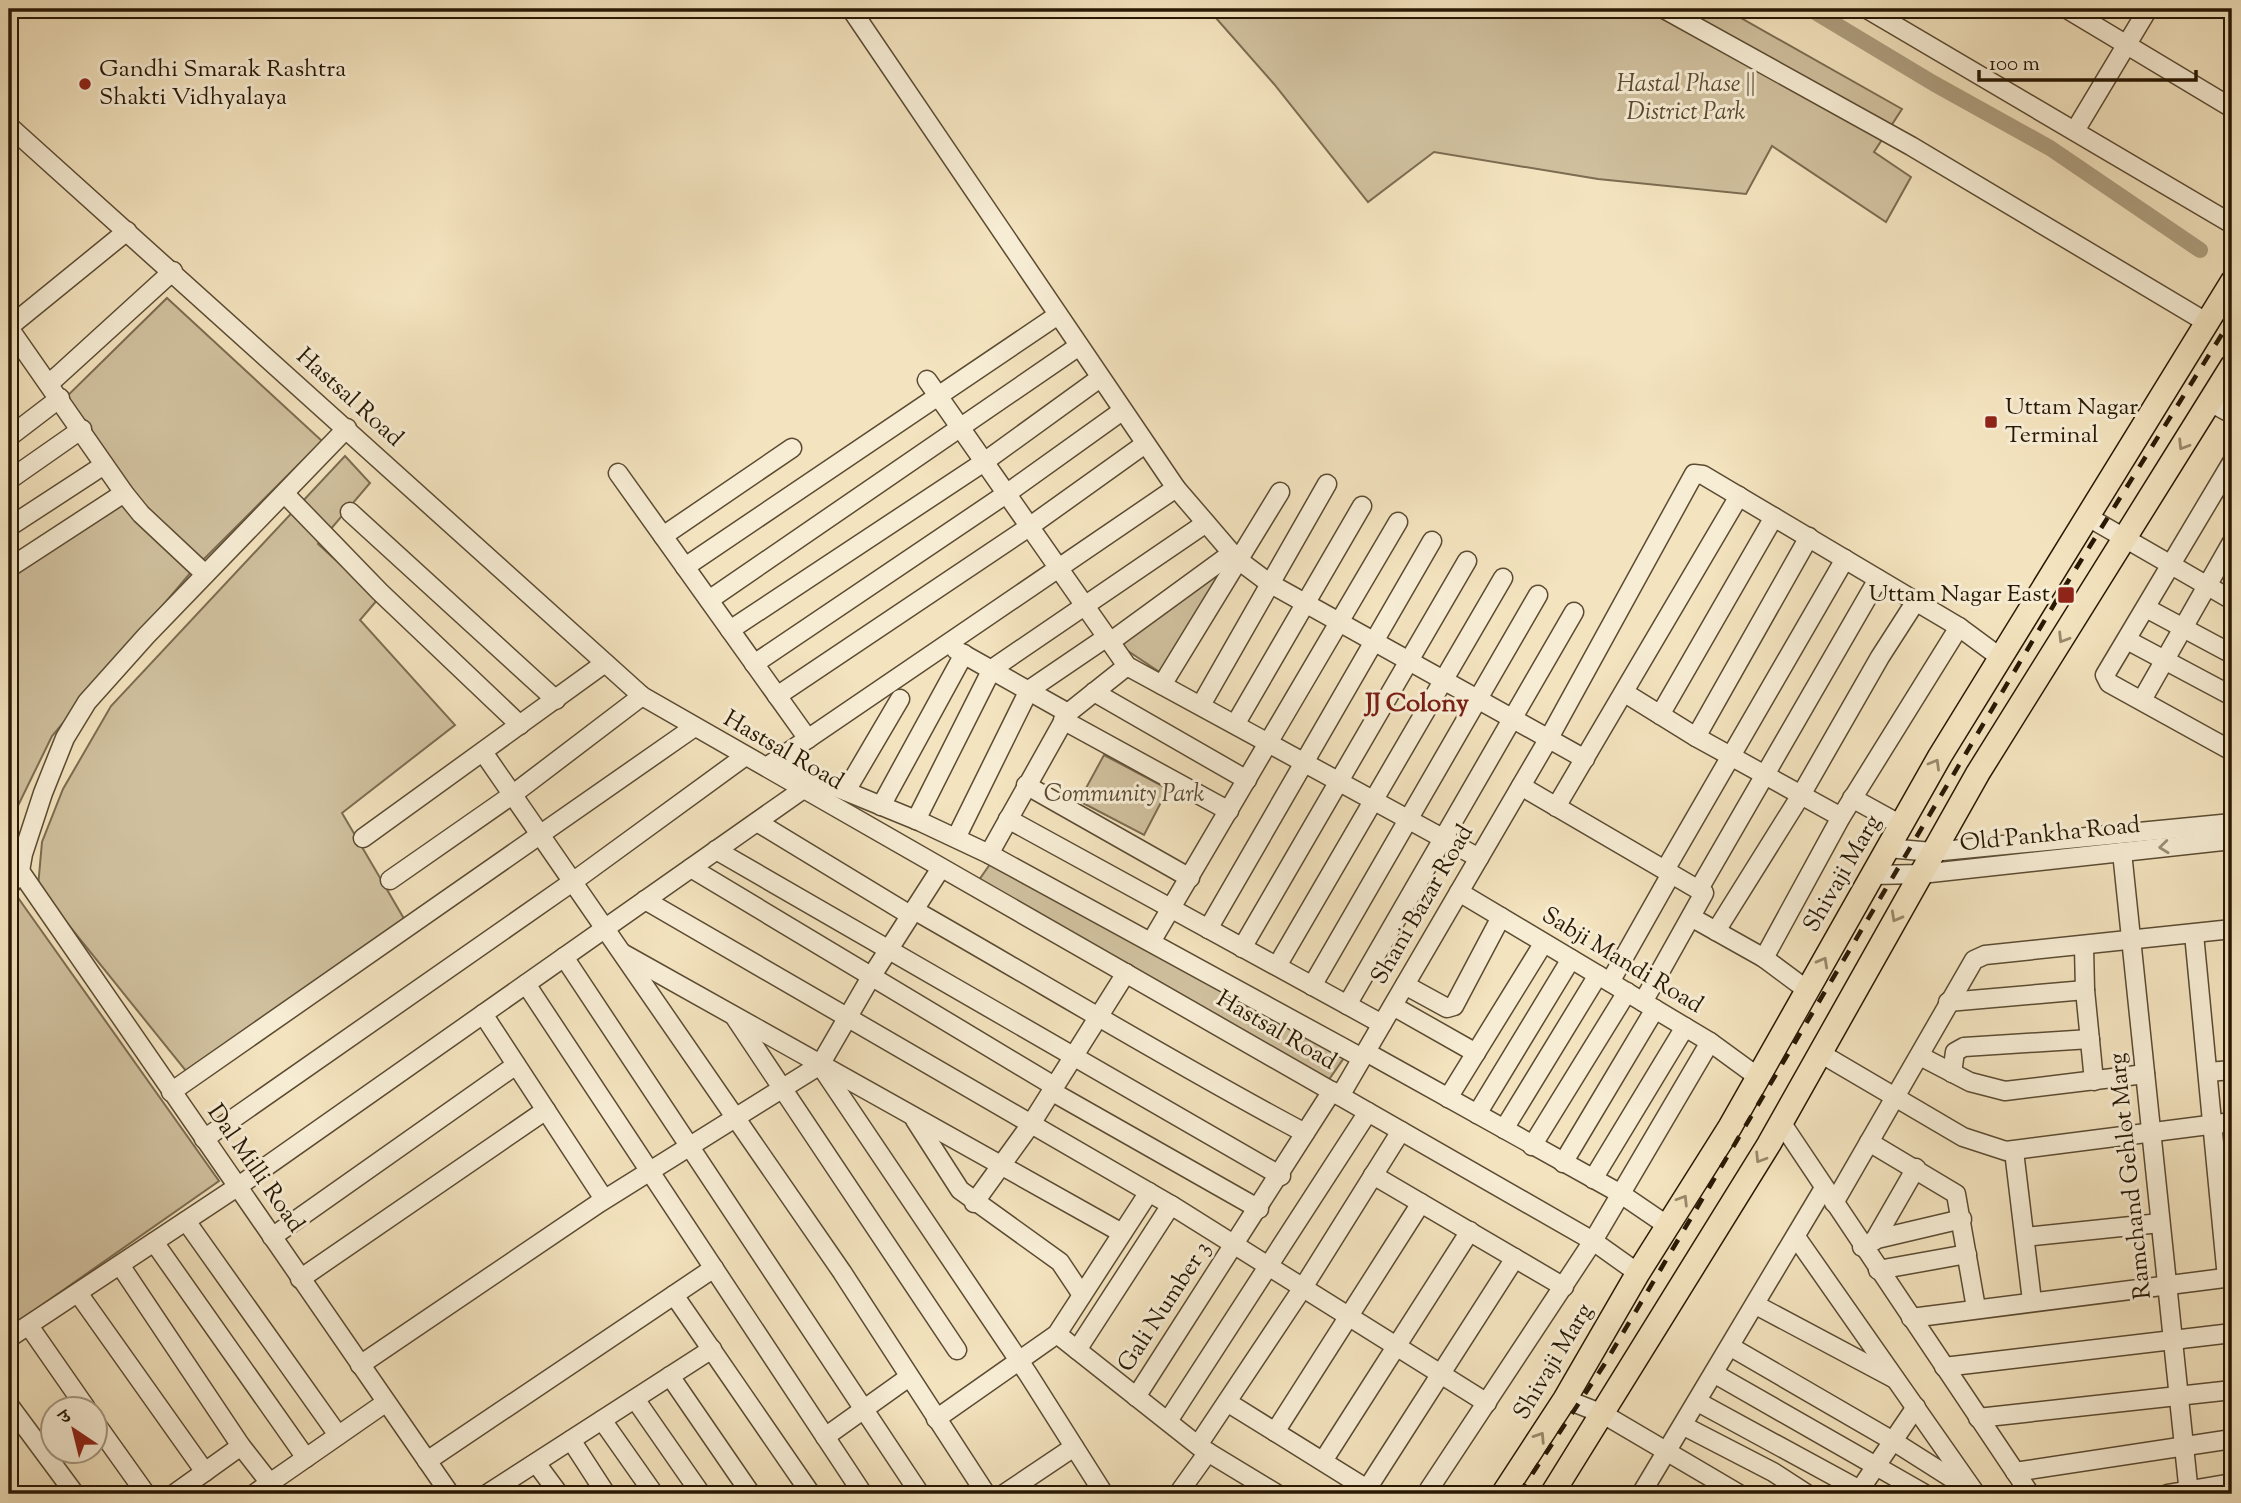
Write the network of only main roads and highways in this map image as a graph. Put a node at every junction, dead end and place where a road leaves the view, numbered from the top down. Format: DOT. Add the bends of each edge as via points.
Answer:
graph roads {
  1 [pos="2232,282"];
  2 [pos="2232,366"];
  3 [pos="1503,1494"];
  4 [pos="1552,1494"];
  3 -- 1 [label="main road, Shivaji Marg, one-way" via="1565,1399 1758,1077 1901,825"];
  2 -- 4 [label="main road, one-way" via="1932,852 1781,1122"];
}
